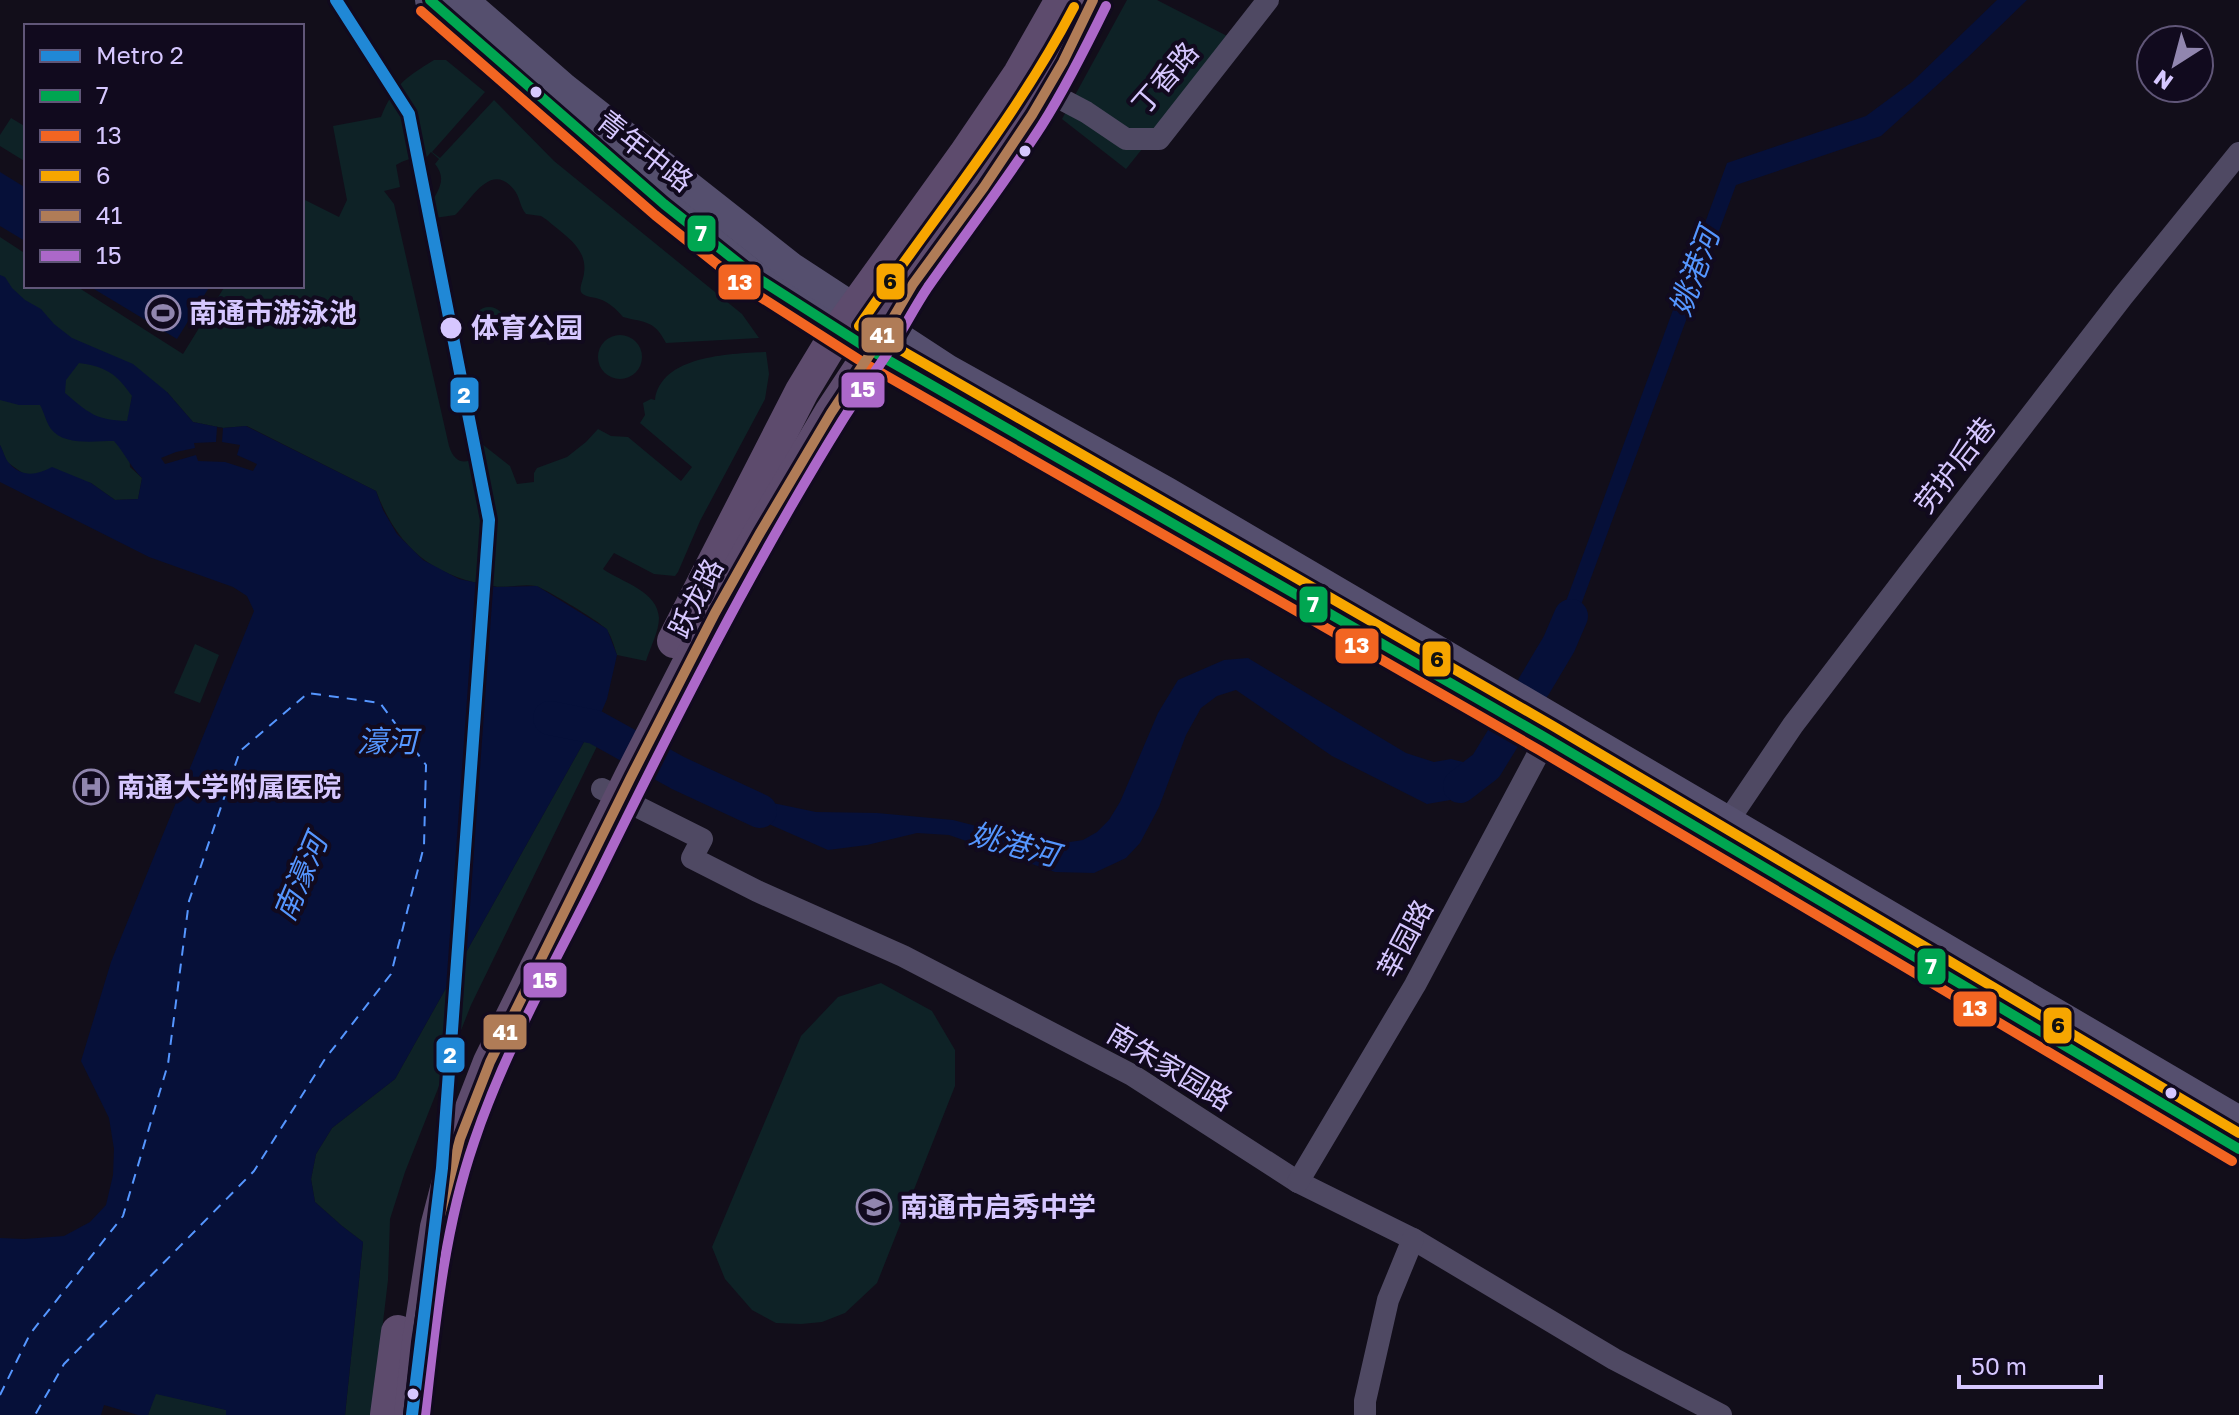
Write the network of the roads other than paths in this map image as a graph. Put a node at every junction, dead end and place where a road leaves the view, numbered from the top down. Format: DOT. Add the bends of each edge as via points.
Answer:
graph roads {
  1 [pos="430,0"];
  2 [pos="463,0"];
  3 [pos="1062,0"];
  4 [pos="1093,0"];
  5 [pos="1268,0"];
  6 [pos="1046,91"];
  7 [pos="2239,153"];
  8 [pos="846,319"];
  9 [pos="879,340"];
  10 [pos="652,712"];
  11 [pos="1551,729"];
  12 [pos="617,784"];
  13 [pos="1728,821"];
  14 [pos="2239,1121"];
  15 [pos="2239,1149"];
  16 [pos="1298,1182"];
  17 [pos="1413,1239"];
  18 [pos="387,1415"];
  19 [pos="411,1415"];
  20 [pos="1365,1415"];
  21 [pos="1721,1415"];
  1 -- 8 [label="main road, 青年中路" via="756,277"];
  2 -- 8 [label="main road, 青年中路" via="577,98 791,267"];
  3 -- 8 [label="main road, 跃龙路" via="1020,74"];
  4 -- 6 [label="main road, 跃龙路"];
  5 -- 6 [label="street, 丁香路" via="1159,139 1126,139"];
  6 -- 9 [label="main road, 跃龙路"];
  7 -- 13 [label="street, 劳护后巷" via="1793,725"];
  8 -- 9 [label="main road, 青年中路"];
  8 -- 10 [label="main road, 跃龙路" via="802,391 680,629"];
  9 -- 10 [label="main road, 跃龙路"];
  9 -- 11 [label="main road, 青年中路"];
  10 -- 12 [label="main road, 跃龙路"];
  11 -- 13 [label="main road, 青年中路"];
  11 -- 15 [label="main road, 青年中路"];
  11 -- 16 [label="street, 莘园路" via="1415,985"];
  12 -- 16 [label="street, 南朱家园路" via="702,839 692,858 903,956 1132,1075"];
  12 -- 18 [label="main road, 跃龙路" via="461,1079 426,1181 411,1248"];
  12 -- 19 [label="main road, 跃龙路" via="460,1139 437,1227"];
  13 -- 14 [label="main road, 青年中路"];
  16 -- 17 [label="street, 南朱家园路"];
  17 -- 20 [label="street" via="1388,1300"];
  17 -- 21 [label="street, 南朱家园路" via="1614,1359"];
}
